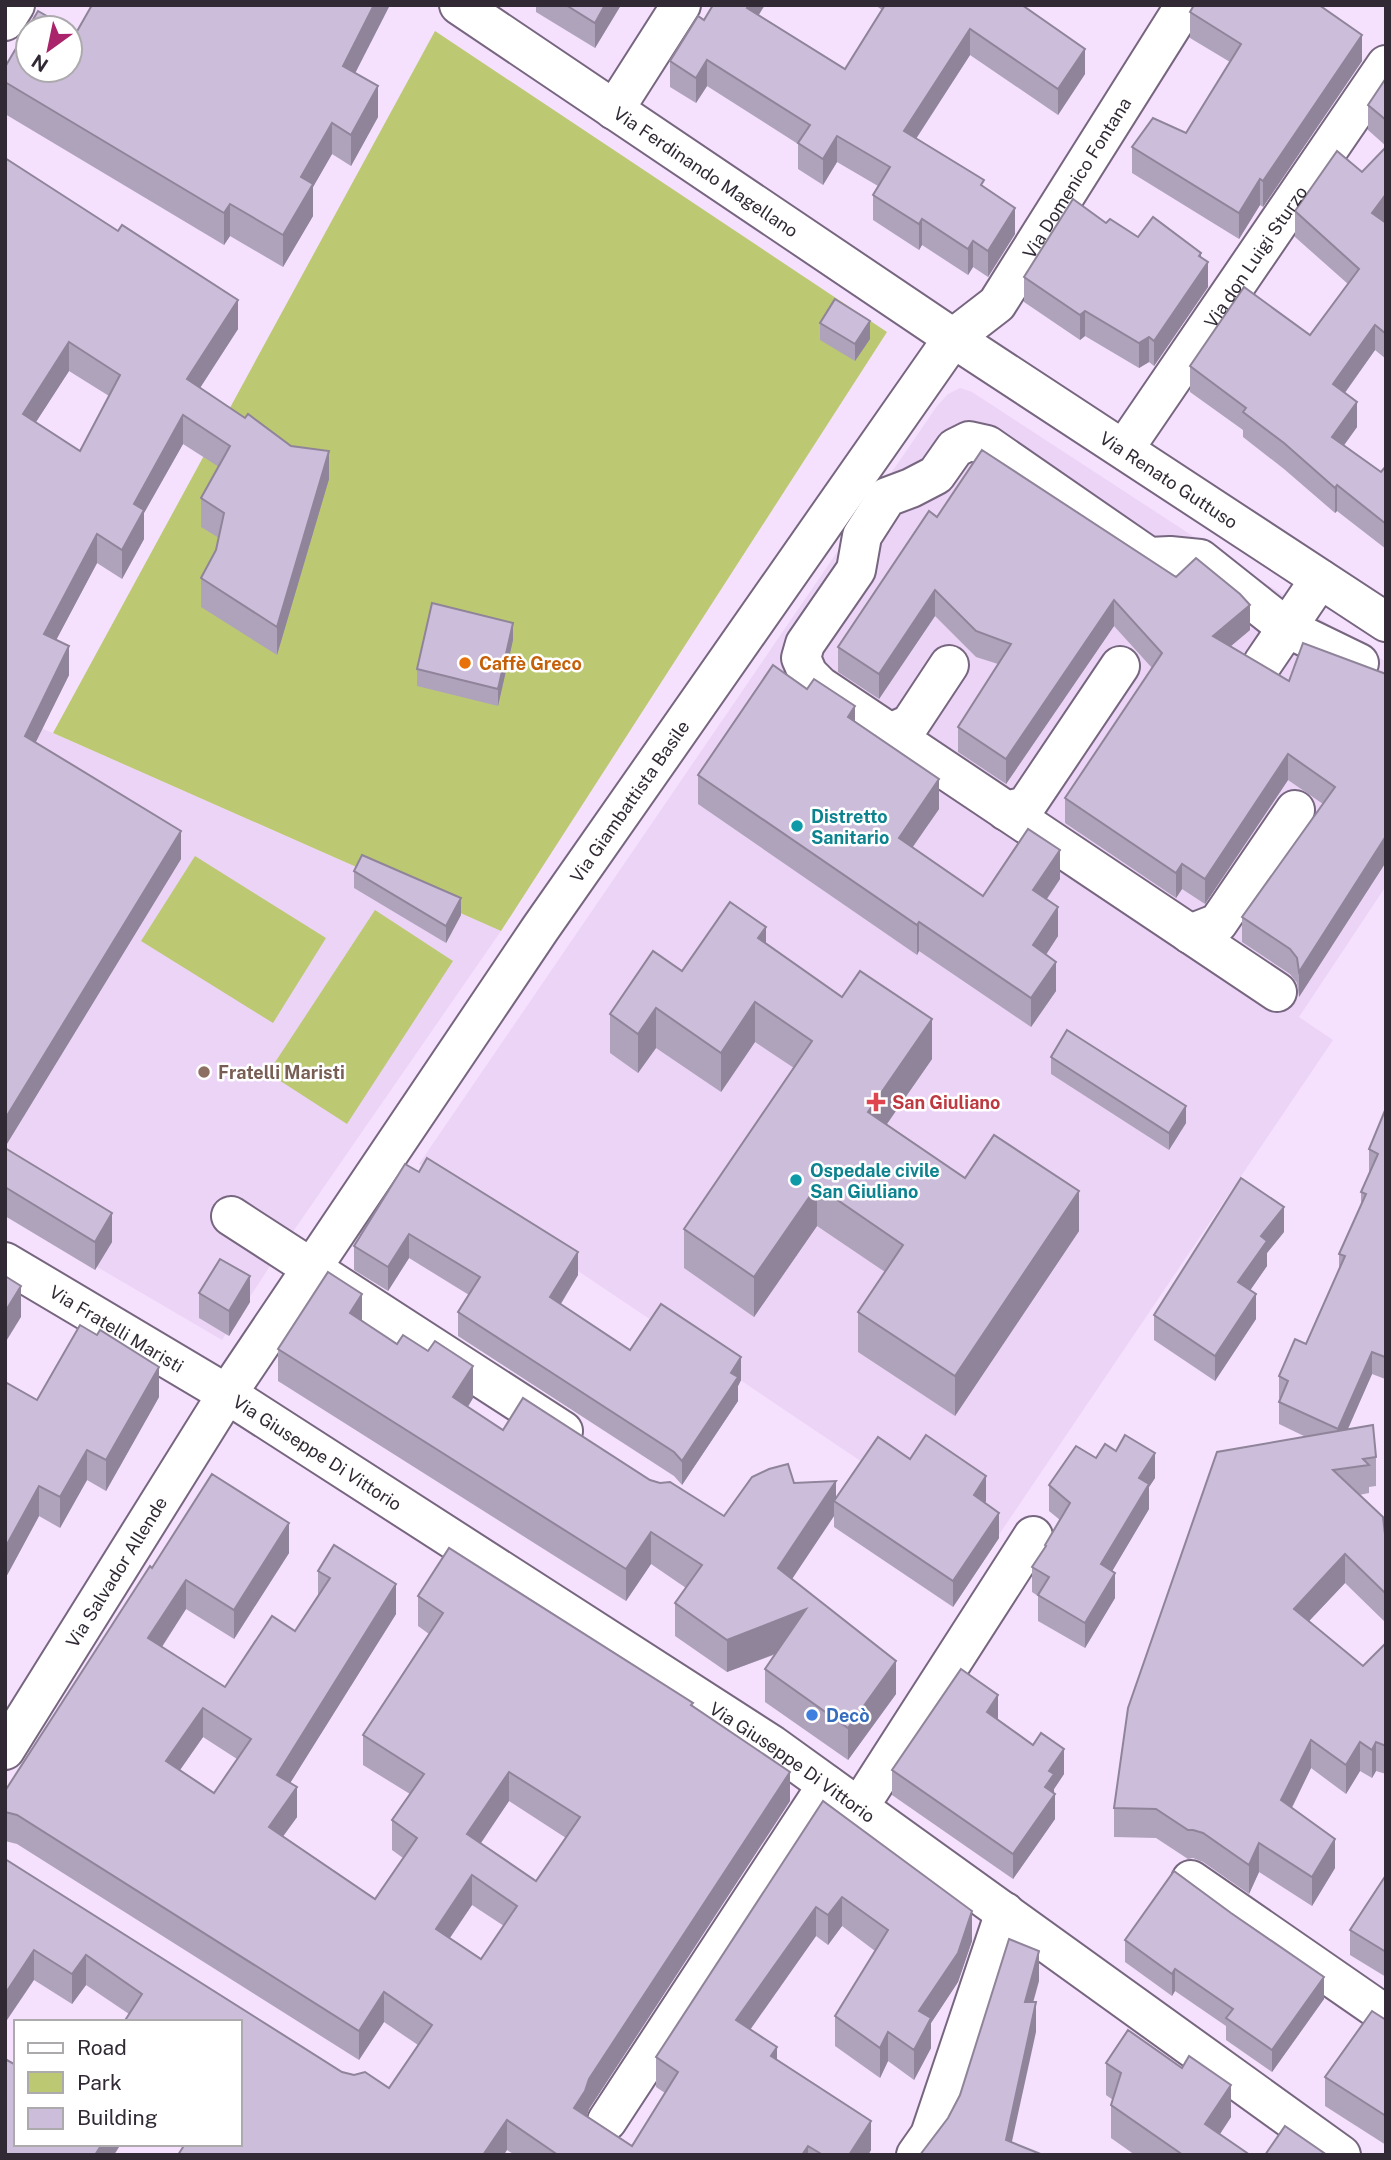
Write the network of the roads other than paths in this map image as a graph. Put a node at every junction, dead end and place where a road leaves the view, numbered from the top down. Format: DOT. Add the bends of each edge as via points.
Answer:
graph roads {
  1 [pos="15,5"];
  2 [pos="458,5"];
  3 [pos="681,5"];
  4 [pos="1185,5"];
  5 [pos="5,21"];
  6 [pos="1386,65"];
  7 [pos="614,110"];
  8 [pos="953,338"];
  9 [pos="1124,449"];
  10 [pos="838,501"];
  11 [pos="870,523"];
  12 [pos="1320,579"];
  13 [pos="1386,622"];
  14 [pos="1287,628"];
  15 [pos="1263,663"];
  16 [pos="1359,663"];
  17 [pos="949,665"];
  18 [pos="1120,666"];
  19 [pos="890,733"];
  20 [pos="1294,810"];
  21 [pos="1006,811"];
  22 [pos="1190,934"];
  23 [pos="1277,992"];
  24 [pos="231,1216"];
  25 [pos="5,1262"];
  26 [pos="311,1269"];
  27 [pos="227,1394"];
  28 [pos="592,1449"];
  29 [pos="1033,1536"];
  30 [pos="5,1750"];
  31 [pos="827,1785"];
  32 [pos="859,1807"];
  33 [pos="1191,1880"];
  34 [pos="1005,1912"];
  35 [pos="1386,2015"];
  36 [pos="607,2121"];
  37 [pos="916,2155"];
  38 [pos="1341,2155"];
  1 -- 5 [label="street"];
  2 -- 7 [label="street, Via Ferdinando Magellano"];
  3 -- 7 [label="street"];
  4 -- 8 [label="street, Via Domenico Fontana" via="997,304"];
  6 -- 9 [label="street, Via don Luigi Sturzo"];
  7 -- 8 [label="street, Via Ferdinando Magellano"];
  8 -- 9 [label="street, Via Renato Guttuso"];
  8 -- 10 [label="street, Via Giambattista Basile"];
  9 -- 12 [label="street, Via Renato Guttuso"];
  10 -- 11 [label="street"];
  10 -- 26 [label="street, Via Giambattista Basile" via="540,929"];
  11 -- 14 [label="street" via="887,497 936,475 955,448 969,441 987,445 1149,557 1200,559"];
  11 -- 19 [label="street" via="862,536 856,570 805,644 801,659 820,686"];
  12 -- 13 [label="street, Via Renato Guttuso"];
  12 -- 14 [label="street"];
  14 -- 15 [label="street"];
  14 -- 16 [label="street"];
  17 -- 19 [label="street" via="909,724"];
  18 -- 21 [label="street" via="1026,806"];
  19 -- 21 [label="street"];
  20 -- 22 [label="street" via="1218,923"];
  21 -- 22 [label="street"];
  22 -- 23 [label="street"];
  24 -- 26 [label="street"];
  25 -- 27 [label="street, Via Fratelli Maristi"];
  26 -- 27 [label="street, Via Giambattista Basile"];
  26 -- 28 [label="street"];
  27 -- 30 [label="street, Via Salvador Allende"];
  27 -- 31 [label="street, Via Giuseppe Di Vittorio"];
  29 -- 32 [label="street"];
  31 -- 32 [label="street, Via Giuseppe Di Vittorio"];
  31 -- 36 [label="street"];
  32 -- 34 [label="street, Via Giuseppe Di Vittorio"];
  33 -- 35 [label="street"];
  34 -- 37 [label="street" via="930,2135"];
  34 -- 38 [label="street, Via Giuseppe Di Vittorio"];
}
